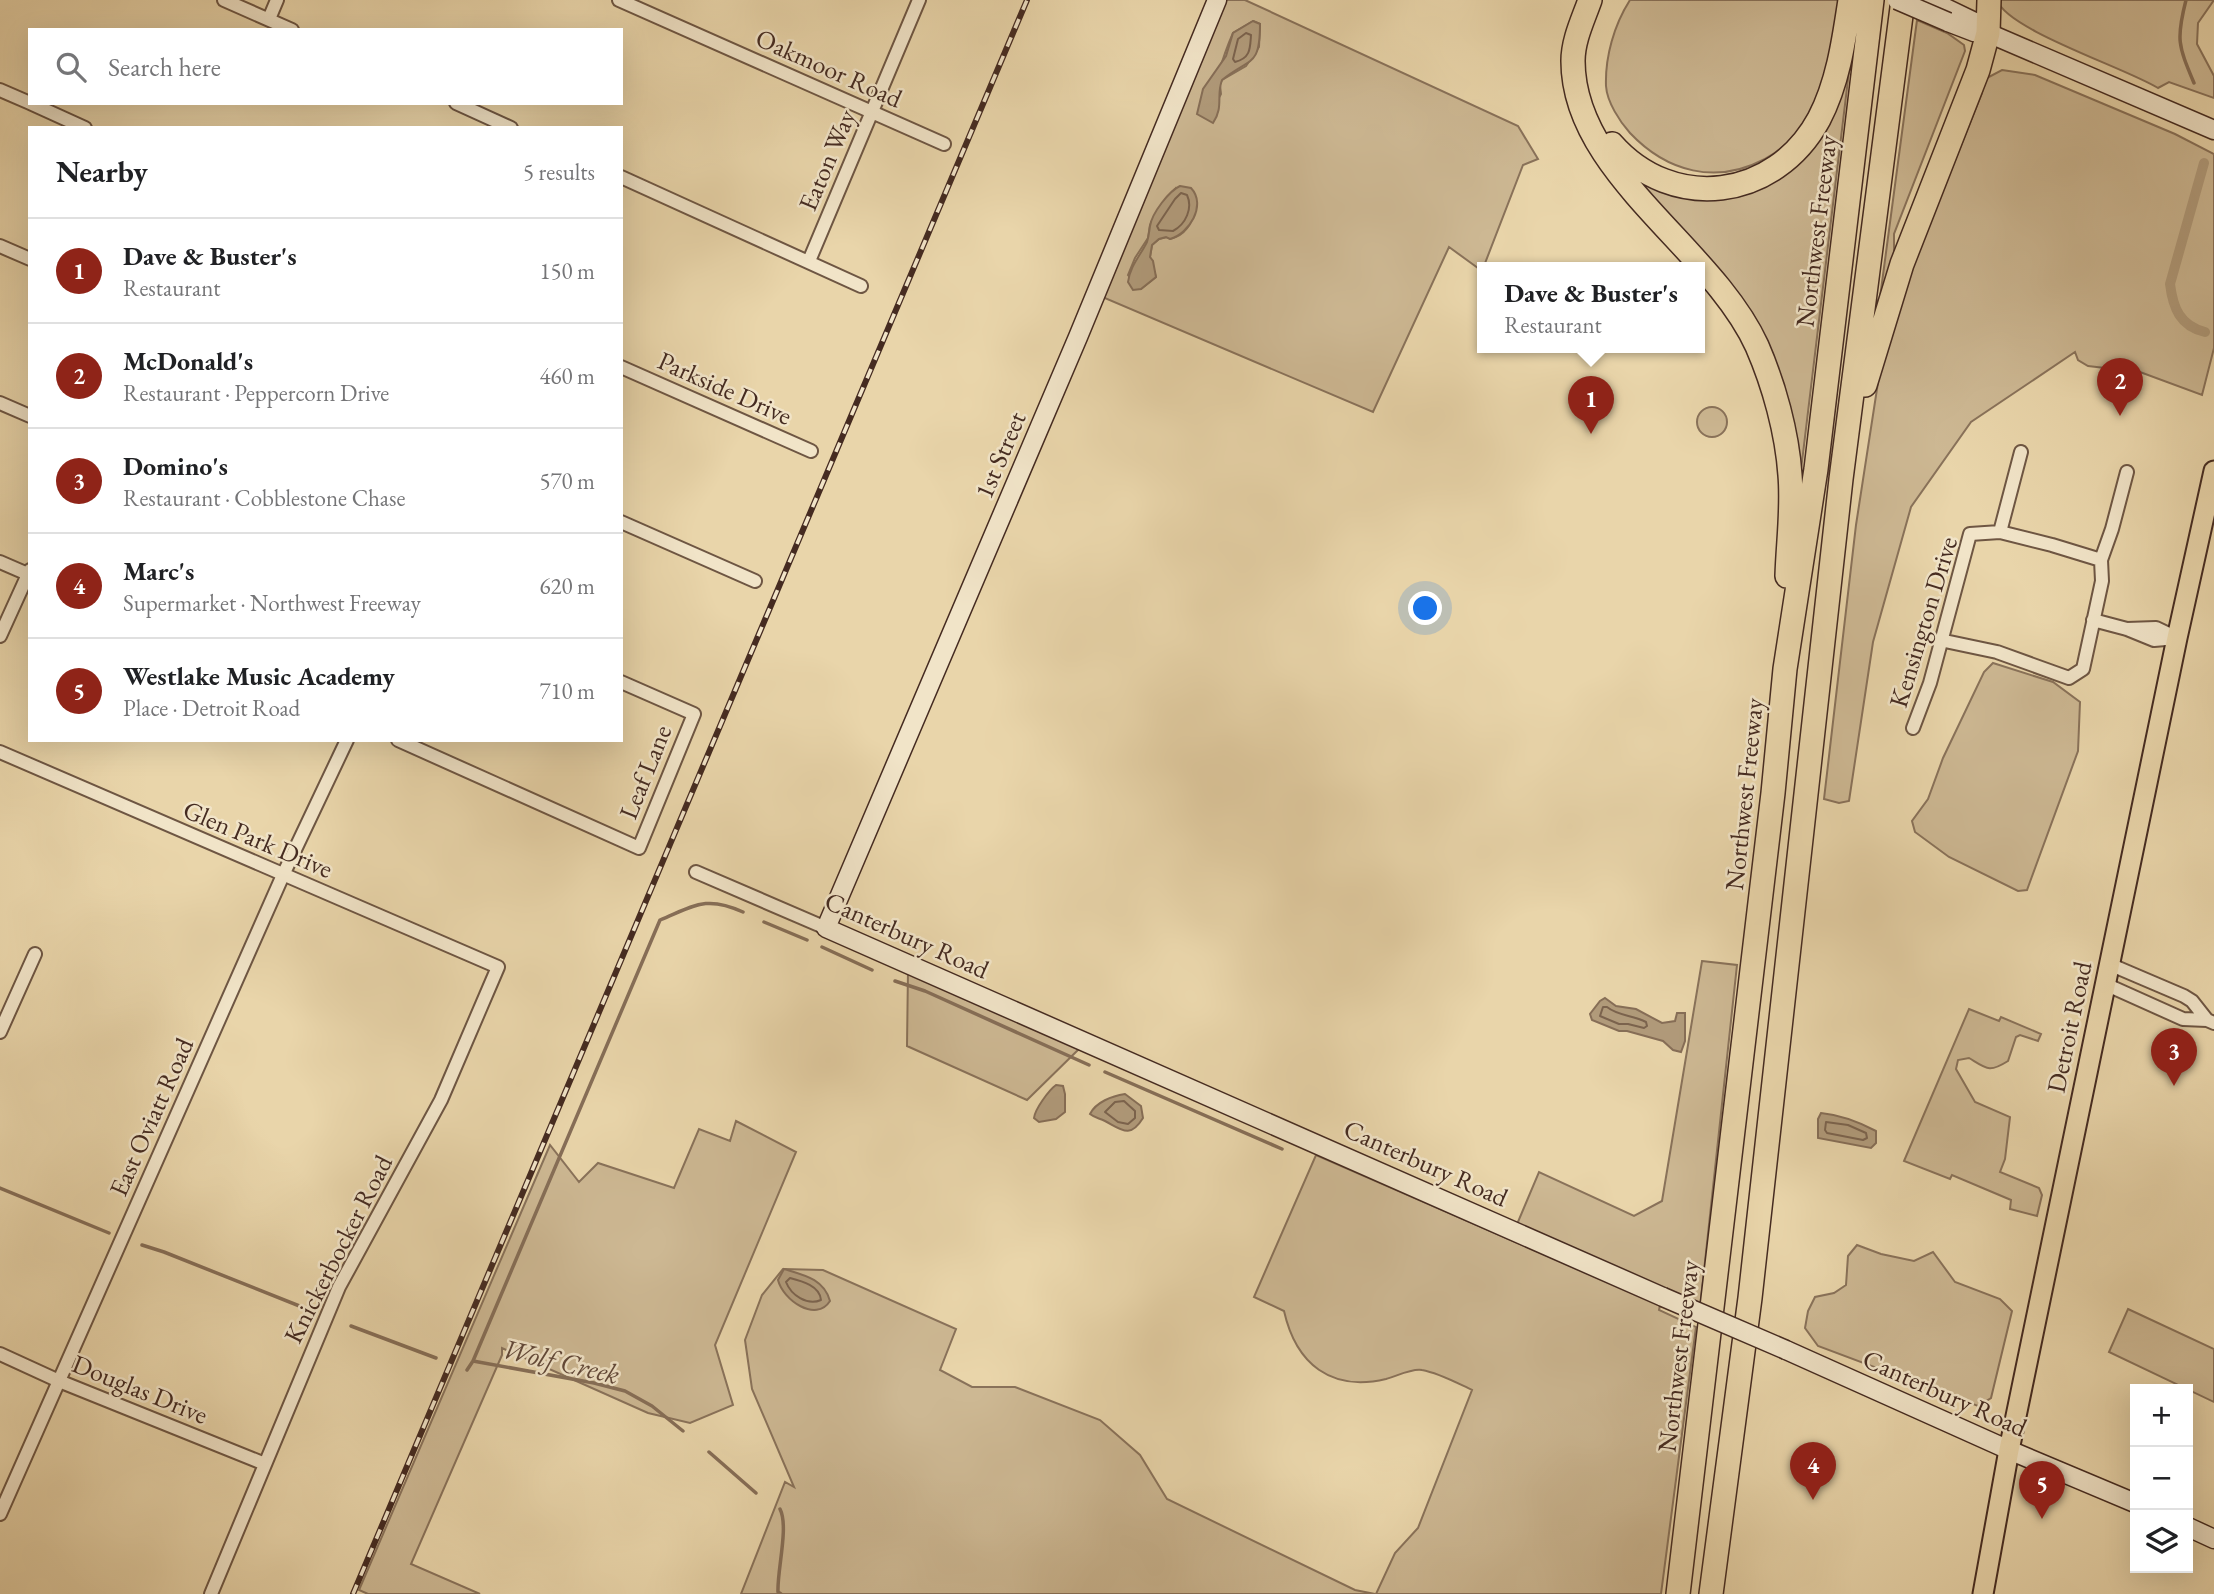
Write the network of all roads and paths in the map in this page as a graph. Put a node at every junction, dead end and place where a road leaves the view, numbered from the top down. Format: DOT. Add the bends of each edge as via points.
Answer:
graph roads {
  1 [pos="224,0"];
  2 [pos="277,0"];
  3 [pos="619,0"];
  4 [pos="919,0"];
  5 [pos="1217,0"];
  6 [pos="1850,0"];
  7 [pos="1872,0"];
  8 [pos="1897,0"];
  9 [pos="1903,0"];
  10 [pos="1929,0"];
  11 [pos="1989,0"];
  12 [pos="1598,1"];
  13 [pos="1949,16"];
  14 [pos="269,19"];
  15 [pos="288,28"];
  16 [pos="1987,33"];
  17 [pos="0,90"];
  18 [pos="28,102"];
  19 [pos="34,105"];
  20 [pos="460,105"];
  21 [pos="872,112"];
  22 [pos="81,126"];
  23 [pos="507,126"];
  24 [pos="2214,130"];
  25 [pos="944,144"];
  26 [pos="623,178"];
  27 [pos="0,246"];
  28 [pos="28,258"];
  29 [pos="809,261"];
  30 [pos="1697,262"];
  31 [pos="1705,271"];
  32 [pos="861,286"];
  33 [pos="623,368"];
  34 [pos="0,403"];
  35 [pos="28,415"];
  36 [pos="811,451"];
  37 [pos="2021,453"];
  38 [pos="2214,471"];
  39 [pos="2127,472"];
  40 [pos="1841,479"];
  41 [pos="623,523"];
  42 [pos="2000,532"];
  43 [pos="2101,560"];
  44 [pos="0,562"];
  45 [pos="28,573"];
  46 [pos="28,575"];
  47 [pos="755,581"];
  48 [pos="2093,620"];
  49 [pos="0,636"];
  50 [pos="2177,638"];
  51 [pos="1940,640"];
  52 [pos="1785,669"];
  53 [pos="623,682"];
  54 [pos="1913,728"];
  55 [pos="346,742"];
  56 [pos="402,742"];
  57 [pos="0,752"];
  58 [pos="696,872"];
  59 [pos="283,875"];
  60 [pos="826,928"];
  61 [pos="35,954"];
  62 [pos="498,967"];
  63 [pos="2107,974"];
  64 [pos="2210,1021"];
  65 [pos="0,1031"];
  66 [pos="0,1354"];
  67 [pos="59,1381"];
  68 [pos="2009,1450"];
  69 [pos="265,1464"];
  70 [pos="2130,1501"];
  71 [pos="0,1514"];
  72 [pos="2193,1529"];
  73 [pos="2214,1539"];
  74 [pos="211,1594"];
  75 [pos="1678,1594"];
  76 [pos="1711,1594"];
  77 [pos="1983,1594"];
  1 -- 14 [label="street"];
  2 -- 14 [label="street"];
  3 -- 21 [label="street, Oakmoor Road"];
  4 -- 21 [label="street, Eaton Way"];
  5 -- 60 [label="street, 1st Street"];
  6 -- 12 [label="highway" via="1831,90 1804,143 1767,172 1717,189 1667,184 1623,157 1605,136 1593,114 1584,61"];
  7 -- 52 [label="highway, Northwest Freeway" via="1816,469"];
  8 -- 13 [label="street, bridge"];
  9 -- 40 [label="highway"];
  10 -- 13 [label="street"];
  11 -- 16 [label="highway"];
  12 -- 30 [label="highway" via="1577,35 1573,60 1585,122 1602,153"];
  13 -- 16 [label="street" via="1974,32"];
  14 -- 15 [label="street"];
  16 -- 24 [label="street"];
  16 -- 40 [label="highway" via="1964,110 1892,292"];
  17 -- 18 [label="street"];
  19 -- 22 [label="street"];
  20 -- 23 [label="street"];
  21 -- 25 [label="street, Oakmoor Road"];
  21 -- 29 [label="street, Eaton Way"];
  26 -- 29 [label="street"];
  27 -- 28 [label="street"];
  29 -- 32 [label="street"];
  31 -- 52 [label="highway" via="1729,298 1757,346 1783,423 1790,476"];
  33 -- 36 [label="street, Parkside Drive"];
  34 -- 35 [label="street"];
  37 -- 42 [label="street"];
  38 -- 50 [label="main road, Detroit Road"];
  39 -- 43 [label="street"];
  40 -- 76 [label="highway" via="1753,1271"];
  41 -- 47 [label="street"];
  42 -- 43 [label="street, Kensington Drive"];
  42 -- 51 [label="street, Kensington Drive" via="1970,534"];
  43 -- 48 [label="street" via="2102,581"];
  44 -- 45 [label="street"];
  46 -- 49 [label="street"];
  48 -- 50 [label="street" via="2154,640"];
  48 -- 51 [label="street" via="2082,669 2069,678 1997,652"];
  50 -- 63 [label="main road, Detroit Road"];
  51 -- 54 [label="street, Kensington Drive"];
  52 -- 75 [label="highway, Northwest Freeway"];
  53 -- 56 [label="street, Leaf Lane" via="694,714 639,848"];
  55 -- 59 [label="street, East Oviatt Road"];
  57 -- 59 [label="street, Glen Park Drive"];
  58 -- 60 [label="street, Canterbury Road"];
  59 -- 62 [label="street, Glen Park Drive"];
  59 -- 67 [label="street, East Oviatt Road"];
  60 -- 68 [label="street, Canterbury Road, bridge"];
  61 -- 65 [label="street"];
  62 -- 69 [label="street, Knickerbocker Road" via="441,1100 339,1287"];
  63 -- 64 [label="street" via="2183,1019"];
  63 -- 64 [label="street" via="2184,996"];
  63 -- 68 [label="main road, Detroit Road"];
  66 -- 67 [label="street, Douglas Drive"];
  67 -- 69 [label="street, Douglas Drive"];
  67 -- 71 [label="street, East Oviatt Road"];
  68 -- 70 [label="street, Canterbury Road"];
  68 -- 77 [label="main road, Detroit Road"];
  69 -- 74 [label="street, Knickerbocker Road"];
  72 -- 73 [label="street"];
}
